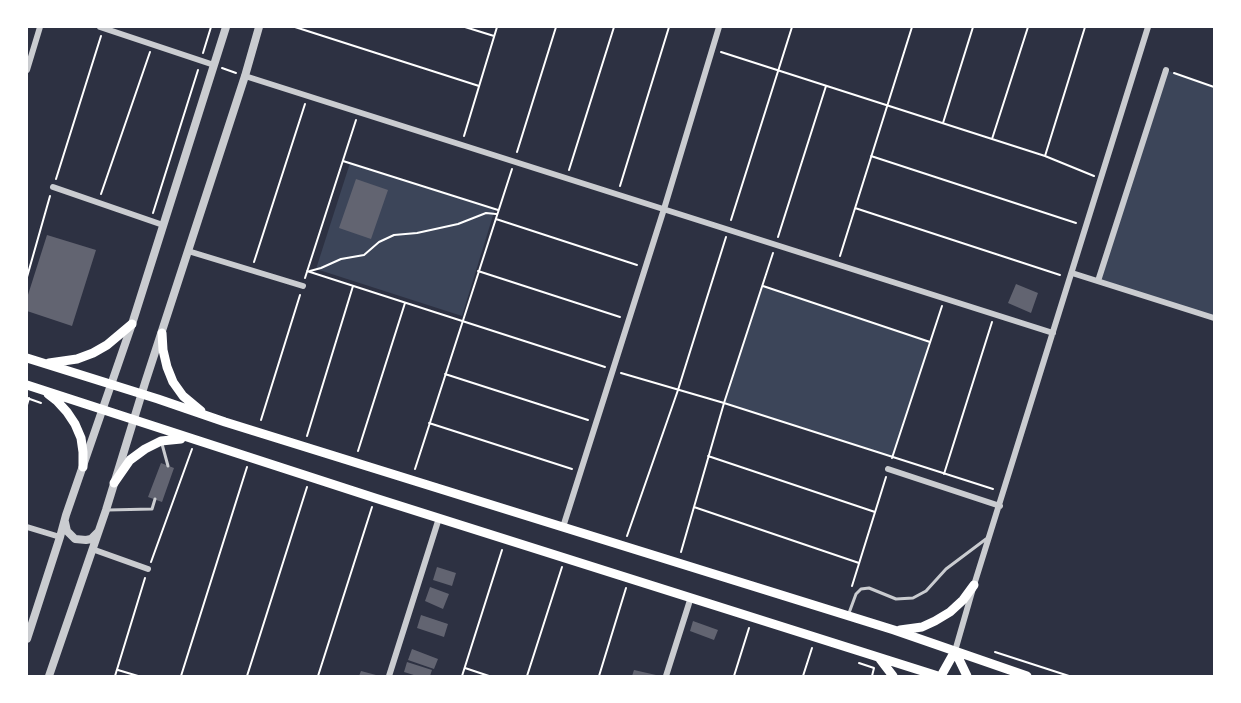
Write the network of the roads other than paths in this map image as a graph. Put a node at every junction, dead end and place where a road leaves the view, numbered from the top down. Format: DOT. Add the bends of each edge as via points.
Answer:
graph roads {
  1 [pos="40,27"];
  2 [pos="226,27"];
  3 [pos="259,27"];
  4 [pos="719,27"];
  5 [pos="1148,27"];
  6 [pos="102,28"];
  7 [pos="214,65"];
  8 [pos="27,70"];
  9 [pos="1166,70"];
  10 [pos="245,76"];
  11 [pos="53,187"];
  12 [pos="664,209"];
  13 [pos="163,225"];
  14 [pos="188,251"];
  15 [pos="1071,275"];
  16 [pos="1098,281"];
  17 [pos="303,286"];
  18 [pos="1214,318"];
  19 [pos="132,324"];
  20 [pos="162,333"];
  21 [pos="1053,333"];
  22 [pos="27,358"];
  23 [pos="44,364"];
  24 [pos="110,384"];
  25 [pos="30,386"];
  26 [pos="142,394"];
  27 [pos="102,410"];
  28 [pos="134,420"];
  29 [pos="225,422"];
  30 [pos="195,440"];
  31 [pos="161,441"];
  32 [pos="168,466"];
  33 [pos="83,467"];
  34 [pos="888,470"];
  35 [pos="114,483"];
  36 [pos="155,500"];
  37 [pos="1000,506"];
  38 [pos="106,510"];
  39 [pos="66,515"];
  40 [pos="439,518"];
  41 [pos="27,527"];
  42 [pos="563,527"];
  43 [pos="99,532"];
  44 [pos="990,536"];
  45 [pos="60,537"];
  46 [pos="92,549"];
  47 [pos="148,569"];
  48 [pos="974,585"];
  49 [pos="691,597"];
  50 [pos="848,616"];
  51 [pos="894,630"];
  52 [pos="27,639"];
  53 [pos="955,651"];
  54 [pos="880,659"];
  55 [pos="50,676"];
  56 [pos="389,676"];
  57 [pos="666,676"];
  58 [pos="894,676"];
  59 [pos="940,676"];
  60 [pos="967,676"];
  61 [pos="1027,676"];
  1 -- 8 [label="street"];
  2 -- 7 [label="street"];
  3 -- 10 [label="street"];
  4 -- 12 [label="street"];
  5 -- 15 [label="street"];
  6 -- 7 [label="street"];
  7 -- 13 [label="street"];
  9 -- 16 [label="street"];
  10 -- 12 [label="street"];
  10 -- 14 [label="street"];
  11 -- 13 [label="street"];
  12 -- 21 [label="street"];
  12 -- 42 [label="street"];
  13 -- 19 [label="street"];
  14 -- 17 [label="street"];
  14 -- 20 [label="street"];
  15 -- 16 [label="street"];
  15 -- 21 [label="street"];
  16 -- 18 [label="street"];
  19 -- 23 [label="main road" via="93,353"];
  19 -- 24 [label="street"];
  20 -- 26 [label="street"];
  20 -- 29 [label="main road" via="173,382 195,407"];
  21 -- 37 [label="street"];
  22 -- 23 [label="main road"];
  23 -- 24 [label="main road"];
  24 -- 26 [label="main road"];
  24 -- 27 [label="street"];
  25 -- 27 [label="main road"];
  25 -- 33 [label="main road" via="57,401 71,418 81,438"];
  26 -- 28 [label="street"];
  26 -- 29 [label="main road"];
  27 -- 28 [label="main road"];
  27 -- 33 [label="street"];
  28 -- 30 [label="main road"];
  28 -- 35 [label="street"];
  29 -- 42 [label="main road"];
  30 -- 31 [label="main road"];
  30 -- 40 [label="main road"];
  31 -- 32 [label="lane"];
  31 -- 35 [label="main road" via="137,454"];
  33 -- 39 [label="street"];
  34 -- 37 [label="street"];
  35 -- 38 [label="street"];
  36 -- 38 [label="lane" via="152,509"];
  37 -- 44 [label="street"];
  38 -- 43 [label="street"];
  39 -- 43 [label="street" via="66,526 75,539 91,539"];
  39 -- 45 [label="street"];
  40 -- 49 [label="main road"];
  40 -- 56 [label="street"];
  41 -- 45 [label="street"];
  42 -- 50 [label="main road"];
  43 -- 46 [label="street"];
  44 -- 48 [label="street"];
  44 -- 50 [label="lane" via="914,598 896,599 869,588 861,589"];
  45 -- 52 [label="street"];
  46 -- 47 [label="street"];
  46 -- 55 [label="street"];
  48 -- 51 [label="main road" via="957,606 935,621"];
  48 -- 53 [label="street"];
  49 -- 54 [label="main road"];
  49 -- 57 [label="street"];
  50 -- 51 [label="main road"];
  51 -- 53 [label="main road"];
  53 -- 59 [label="main road"];
  53 -- 60 [label="main road"];
  53 -- 61 [label="main road"];
  54 -- 58 [label="main road"];
  54 -- 59 [label="main road"];
}
